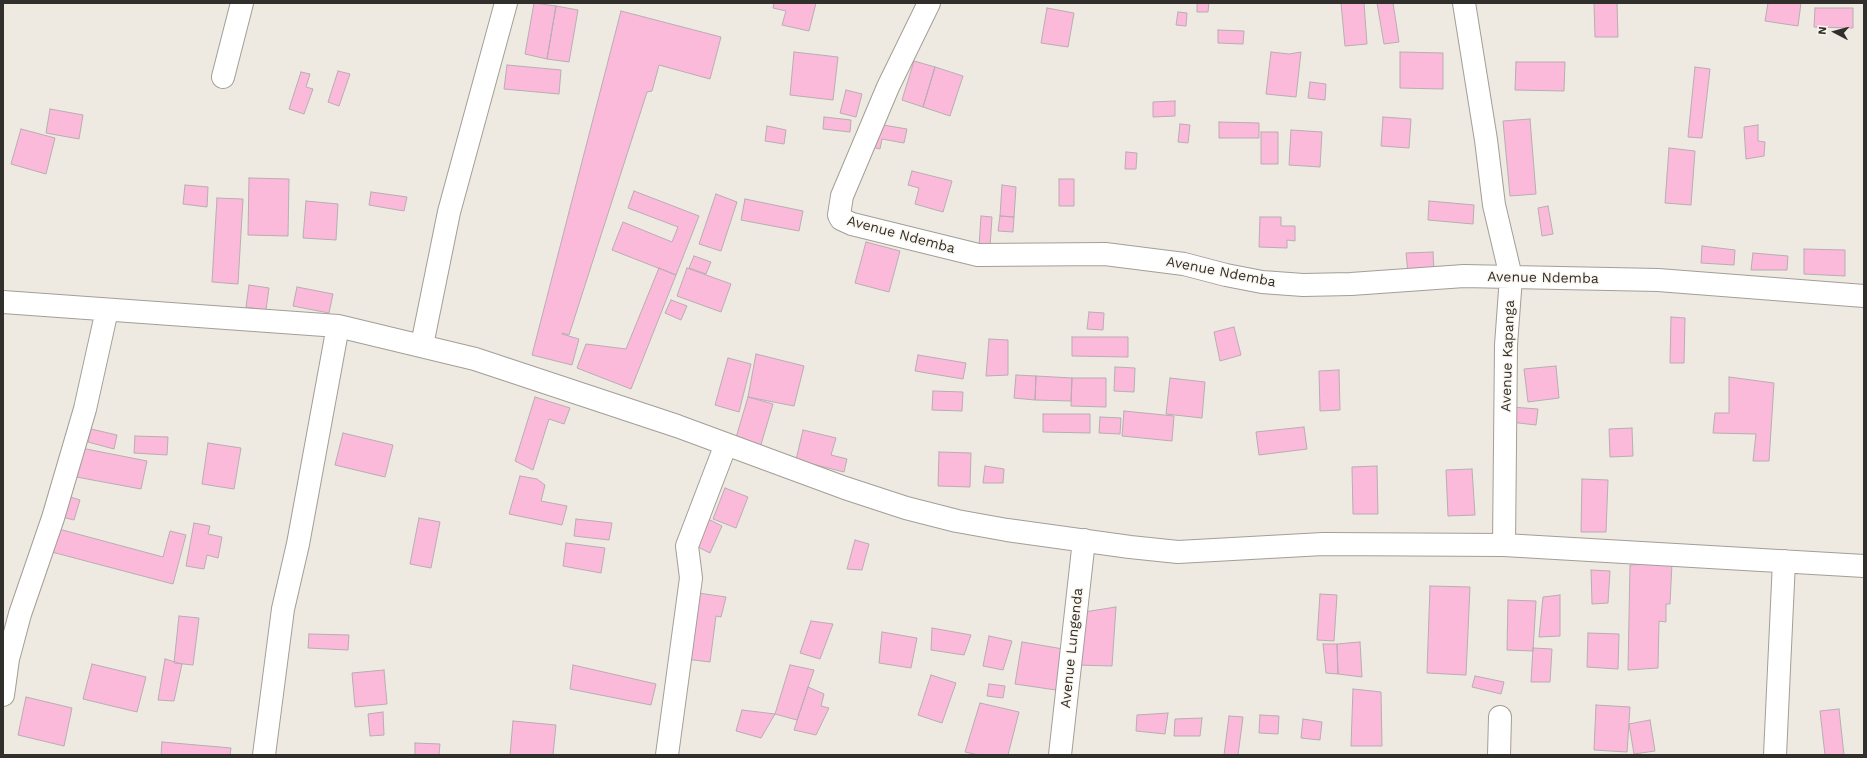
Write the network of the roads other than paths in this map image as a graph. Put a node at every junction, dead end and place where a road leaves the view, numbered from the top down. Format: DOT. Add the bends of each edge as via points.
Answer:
graph roads {
  1 [pos="242,3"];
  2 [pos="506,3"];
  3 [pos="929,3"];
  4 [pos="1464,3"];
  5 [pos="223,77"];
  6 [pos="1511,277"];
  7 [pos="1864,296"];
  8 [pos="3,302"];
  9 [pos="107,310"];
  10 [pos="338,326"];
  11 [pos="422,345"];
  12 [pos="726,444"];
  13 [pos="1084,540"];
  14 [pos="1504,545"];
  15 [pos="1784,561"];
  16 [pos="1864,566"];
  17 [pos="3,695"];
  18 [pos="1500,717"];
  19 [pos="264,755"];
  20 [pos="667,755"];
  21 [pos="1060,755"];
  22 [pos="1499,755"];
  23 [pos="1775,755"];
  1 -- 5 [label="street"];
  2 -- 11 [label="street" via="448,212"];
  3 -- 6 [label="street, Avenue Ndemba" via="888,87 842,196 839,215 845,221 978,255 1105,254 1184,264 1226,275 1276,283 1351,284 1464,276"];
  4 -- 6 [label="street, Avenue Kapanga" via="1494,205"];
  6 -- 7 [label="street, Avenue Ndemba" via="1658,280"];
  6 -- 14 [label="street, Avenue Kapanga" via="1506,345"];
  8 -- 9 [label="street"];
  9 -- 10 [label="street"];
  9 -- 17 [label="street" via="85,409 8,658"];
  10 -- 11 [label="street"];
  10 -- 19 [label="street" via="298,544 283,609"];
  11 -- 12 [label="street" via="482,361"];
  12 -- 13 [label="street" via="906,508 971,523"];
  12 -- 20 [label="street" via="687,546 691,578"];
  13 -- 14 [label="street" via="1178,552 1322,544"];
  13 -- 21 [label="street, Avenue Lungenda"];
  14 -- 15 [label="street"];
  15 -- 16 [label="street"];
  15 -- 23 [label="street"];
  18 -- 22 [label="street"];
}
